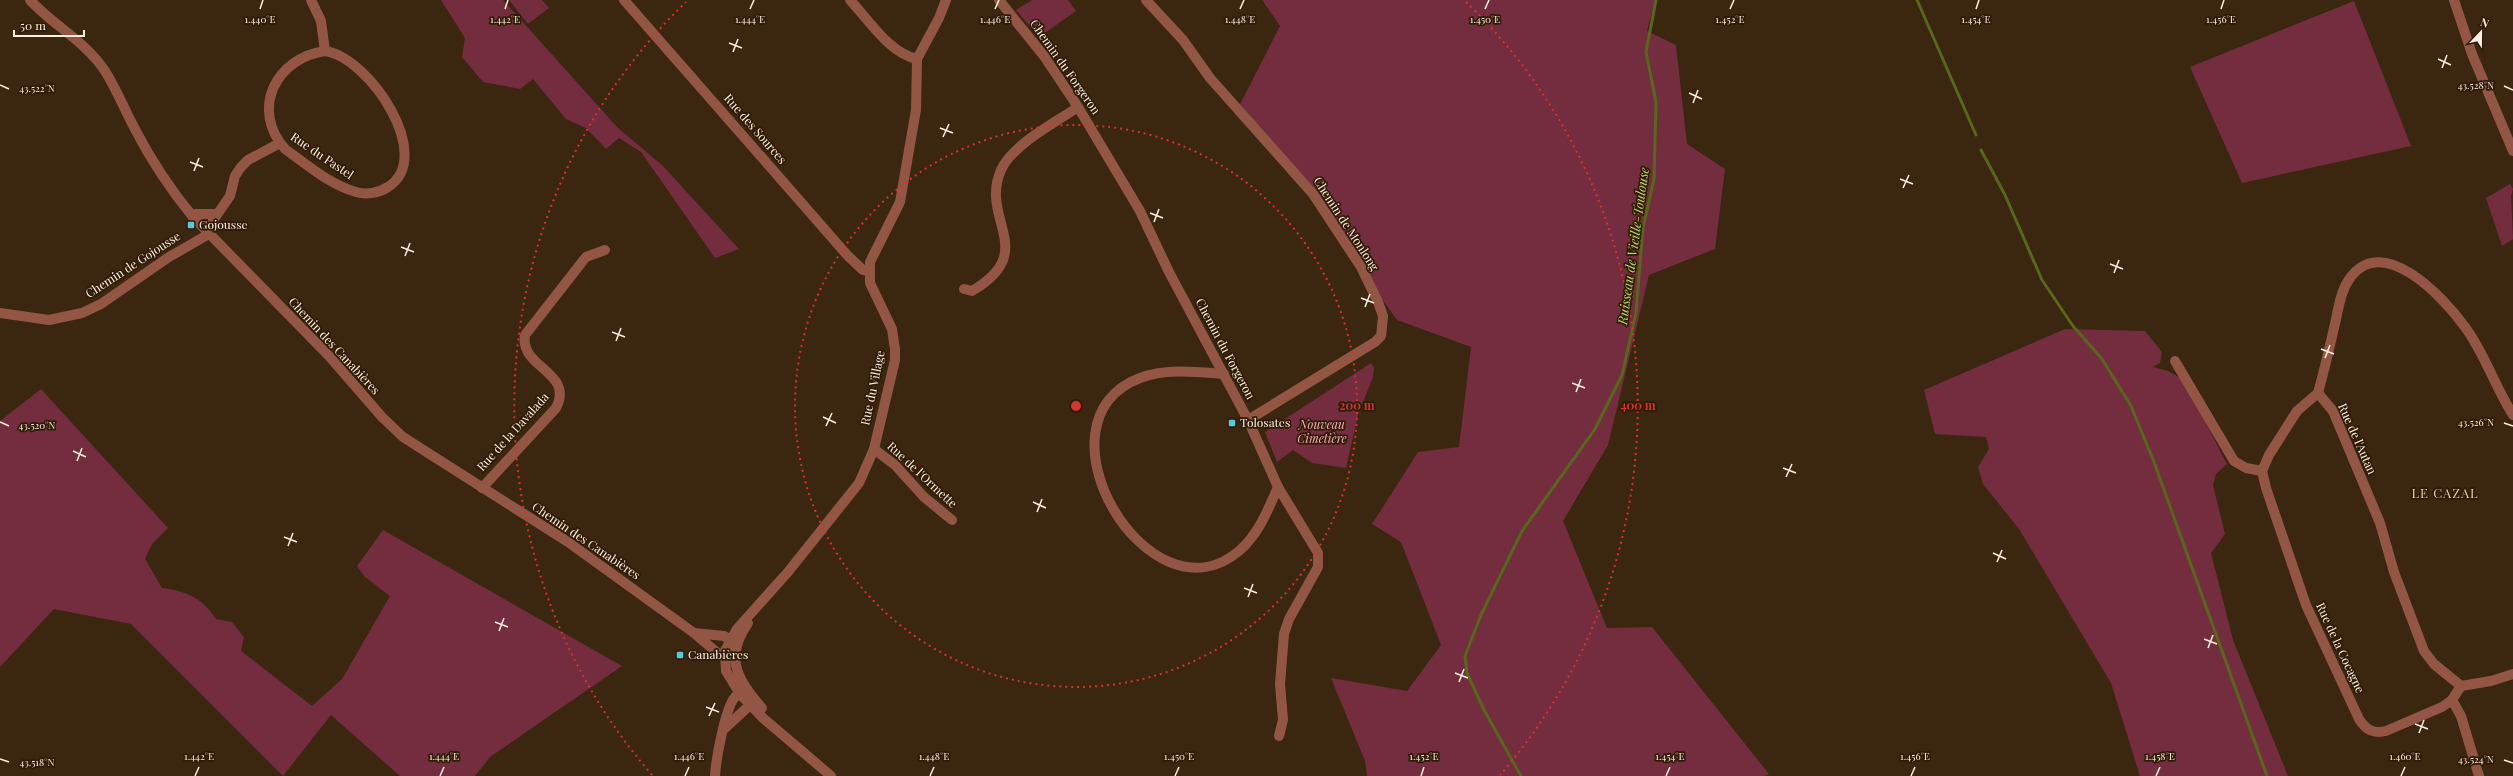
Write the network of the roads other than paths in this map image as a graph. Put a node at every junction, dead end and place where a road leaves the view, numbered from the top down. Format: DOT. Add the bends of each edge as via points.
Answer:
graph roads {
  1 [pos="30,0"];
  2 [pos="311,0"];
  3 [pos="624,0"];
  4 [pos="850,0"];
  5 [pos="946,0"];
  6 [pos="999,0"];
  7 [pos="1146,0"];
  8 [pos="2454,0"];
  9 [pos="325,51"];
  10 [pos="915,59"];
  11 [pos="1078,107"];
  12 [pos="280,143"];
  13 [pos="2513,151"];
  14 [pos="217,214"];
  15 [pos="193,217"];
  16 [pos="209,234"];
  17 [pos="605,250"];
  18 [pos="868,271"];
  19 [pos="964,289"];
  20 [pos="0,313"];
  21 [pos="2175,361"];
  22 [pos="1224,374"];
  23 [pos="2318,393"];
  24 [pos="2513,415"];
  25 [pos="1248,420"];
  26 [pos="874,449"];
  27 [pos="2262,471"];
  28 [pos="1278,487"];
  29 [pos="482,488"];
  30 [pos="952,520"];
  31 [pos="694,633"];
  32 [pos="732,648"];
  33 [pos="2513,674"];
  34 [pos="2461,686"];
  35 [pos="747,698"];
  36 [pos="2452,700"];
  37 [pos="724,730"];
  38 [pos="1279,736"];
  39 [pos="715,776"];
  40 [pos="831,776"];
  41 [pos="2479,776"];
  1 -- 15 [label="street, Chemin des Canabières" via="48,19 94,57 150,156"];
  2 -- 9 [label="street" via="321,21"];
  3 -- 18 [label="street, Rue des Sources" via="848,256 862,270"];
  4 -- 10 [label="street" via="892,46"];
  5 -- 10 [label="street, Rue du Village" via="939,18"];
  6 -- 11 [label="street, Chemin du Forgeron" via="1044,56"];
  7 -- 25 [label="street, Chemin de Monlong" via="1183,40 1210,78 1313,194 1361,267 1383,316 1380,336 1375,342"];
  8 -- 13 [label="street" via="2472,54"];
  9 -- 12 [label="street, Rue du Pastel" via="300,58 284,70 275,83 269,107"];
  9 -- 12 [label="street, Rue du Pastel" via="349,59 383,95 401,136 404,160 401,175 394,184 384,190 355,192 342,187"];
  10 -- 18 [label="street, Rue du Village" via="916,110 904,189 894,215 873,253"];
  11 -- 19 [label="street" via="1018,148 1001,170 996,197 1006,239 1002,264 995,274 979,287 972,291"];
  11 -- 22 [label="street, Chemin du Forgeron" via="1140,211"];
  12 -- 14 [label="street, Rue du Pastel" via="248,160 241,167 235,176 226,206"];
  14 -- 15 [label="street" via="196,214"];
  14 -- 16 [label="street, Rue du Pastel"];
  15 -- 16 [label="street, Chemin des Canabières"];
  16 -- 20 [label="street, Chemin de Gojousse" via="169,257 101,304 82,313 49,320"];
  16 -- 29 [label="street, Chemin des Canabières" via="329,356 382,417 403,437"];
  17 -- 29 [label="street, Rue de la Davalada" via="586,257 525,335 523,343 526,352 556,381 561,391 560,400 556,408"];
  18 -- 26 [label="street, Rue du Village" via="873,293 892,329 895,349 895,360"];
  21 -- 27 [label="street" via="2234,461 2246,468"];
  22 -- 25 [label="street, Chemin du Forgeron"];
  22 -- 28 [label="street" via="1170,372 1140,378 1120,390 1111,399 1099,422 1095,452 1105,495 1120,522 1141,544 1164,559 1194,567 1223,561 1238,552 1252,538"];
  23 -- 24 [label="street" via="2341,297 2348,281 2367,266 2380,263 2394,264 2410,272 2427,286 2465,327"];
  23 -- 27 [label="street" via="2297,411 2269,455"];
  23 -- 34 [label="street, Rue de l'Autan" via="2333,411 2380,523 2394,572 2424,651 2434,664"];
  25 -- 28 [label="street, Chemin du Forgeron"];
  26 -- 30 [label="street, Rue de l'Ormette" via="895,465 924,498"];
  26 -- 32 [label="street, Rue du Village" via="865,473 847,500 764,600"];
  27 -- 36 [label="street, Rue de la Cocagne" via="2306,605 2364,727 2378,733 2386,731 2442,707"];
  28 -- 38 [label="street, Chemin du Forgeron" via="1313,543 1319,560 1318,567 1289,619 1284,634 1280,684 1283,720"];
  29 -- 31 [label="street, Chemin des Canabières" via="568,542"];
  31 -- 32 [label="street, Chemin des Canabières"];
  31 -- 32 [label="street, Chemin des Canabières" via="715,652"];
  32 -- 35 [label="street"];
  33 -- 34 [label="street"];
  34 -- 36 [label="street, Rue de la Cocagne"];
  35 -- 37 [label="street"];
  35 -- 37 [label="street" via="736,697 728,710"];
  35 -- 40 [label="street"];
  36 -- 41 [label="street" via="2461,716"];
  37 -- 39 [label="street" via="719,744"];
}
